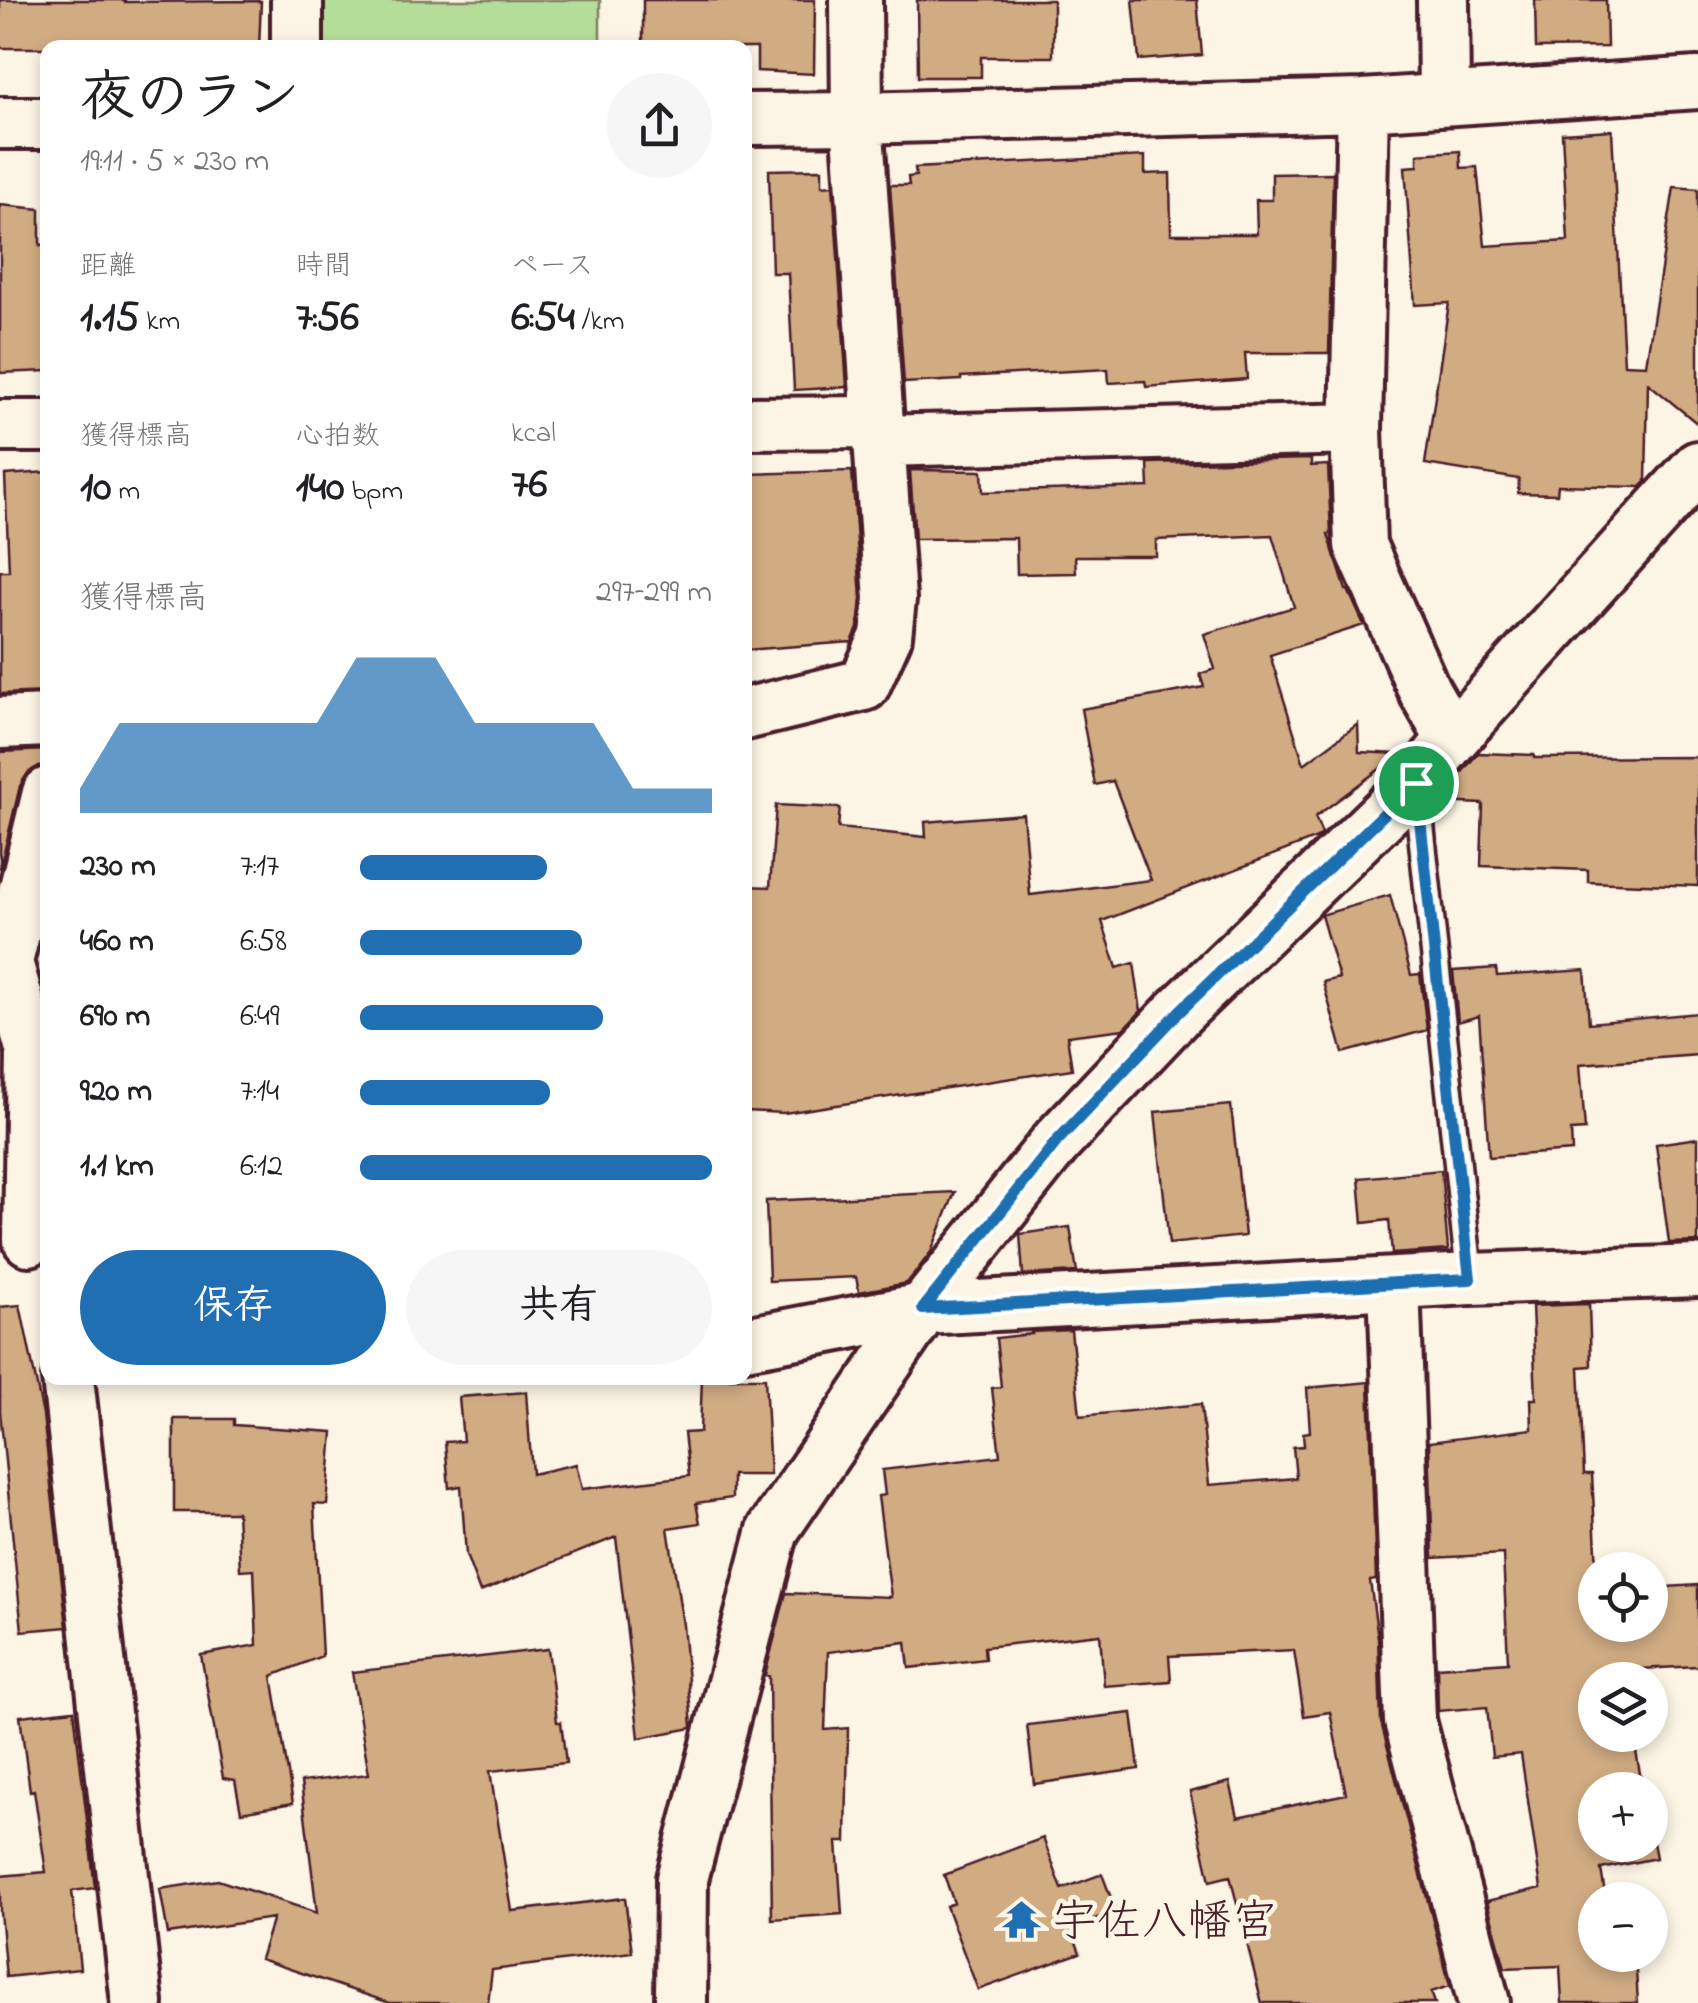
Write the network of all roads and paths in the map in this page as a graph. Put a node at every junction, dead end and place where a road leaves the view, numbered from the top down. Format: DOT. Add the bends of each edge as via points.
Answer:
graph roads {
  1 [pos="297,0"];
  2 [pos="856,0"];
  3 [pos="1443,0"];
  4 [pos="297,40"];
  5 [pos="1698,82"];
  6 [pos="1444,98"];
  7 [pos="1363,105"];
  8 [pos="857,118"];
  9 [pos="752,119"];
  10 [pos="40,122"];
  11 [pos="0,123"];
  12 [pos="752,423"];
  13 [pos="0,426"];
  14 [pos="40,426"];
  15 [pos="1356,429"];
  16 [pos="877,432"];
  17 [pos="1698,466"];
  18 [pos="752,712"];
  19 [pos="40,722"];
  20 [pos="0,724"];
  21 [pos="1452,740"];
  22 [pos="1416,783"];
  23 [pos="40,825"];
  24 [pos="40,1052"];
  25 [pos="26,1242"];
  26 [pos="1698,1270"];
  27 [pos="1470,1279"];
  28 [pos="1394,1284"];
  29 [pos="923,1309"];
  30 [pos="752,1342"];
  31 [pos="69,1385"];
  32 [pos="137,2003"];
  33 [pos="680,2003"];
  34 [pos="1484,2003"];
  1 -- 4 [label="street"];
  2 -- 8 [label="street"];
  3 -- 6 [label="street"];
  5 -- 6 [label="street"];
  6 -- 7 [label="street"];
  7 -- 8 [label="street"];
  7 -- 15 [label="street"];
  8 -- 9 [label="street"];
  8 -- 16 [label="street"];
  10 -- 11 [label="street"];
  12 -- 16 [label="street"];
  13 -- 14 [label="street"];
  15 -- 16 [label="street"];
  15 -- 21 [label="street" via="1360,545"];
  16 -- 18 [label="street" via="890,599 886,636 864,684"];
  17 -- 21 [label="street"];
  19 -- 20 [label="street"];
  21 -- 22 [label="street"];
  22 -- 27 [label="lane"];
  22 -- 29 [label="street" via="1179,1012 1057,1141"];
  23 -- 24 [label="street" via="6,962"];
  24 -- 25 [label="street"];
  26 -- 27 [label="street"];
  27 -- 28 [label="street"];
  28 -- 29 [label="street"];
  28 -- 34 [label="street" via="1410,1720"];
  29 -- 30 [label="street"];
  29 -- 33 [label="street" via="773,1530 682,1879"];
  31 -- 32 [label="street"];
}
